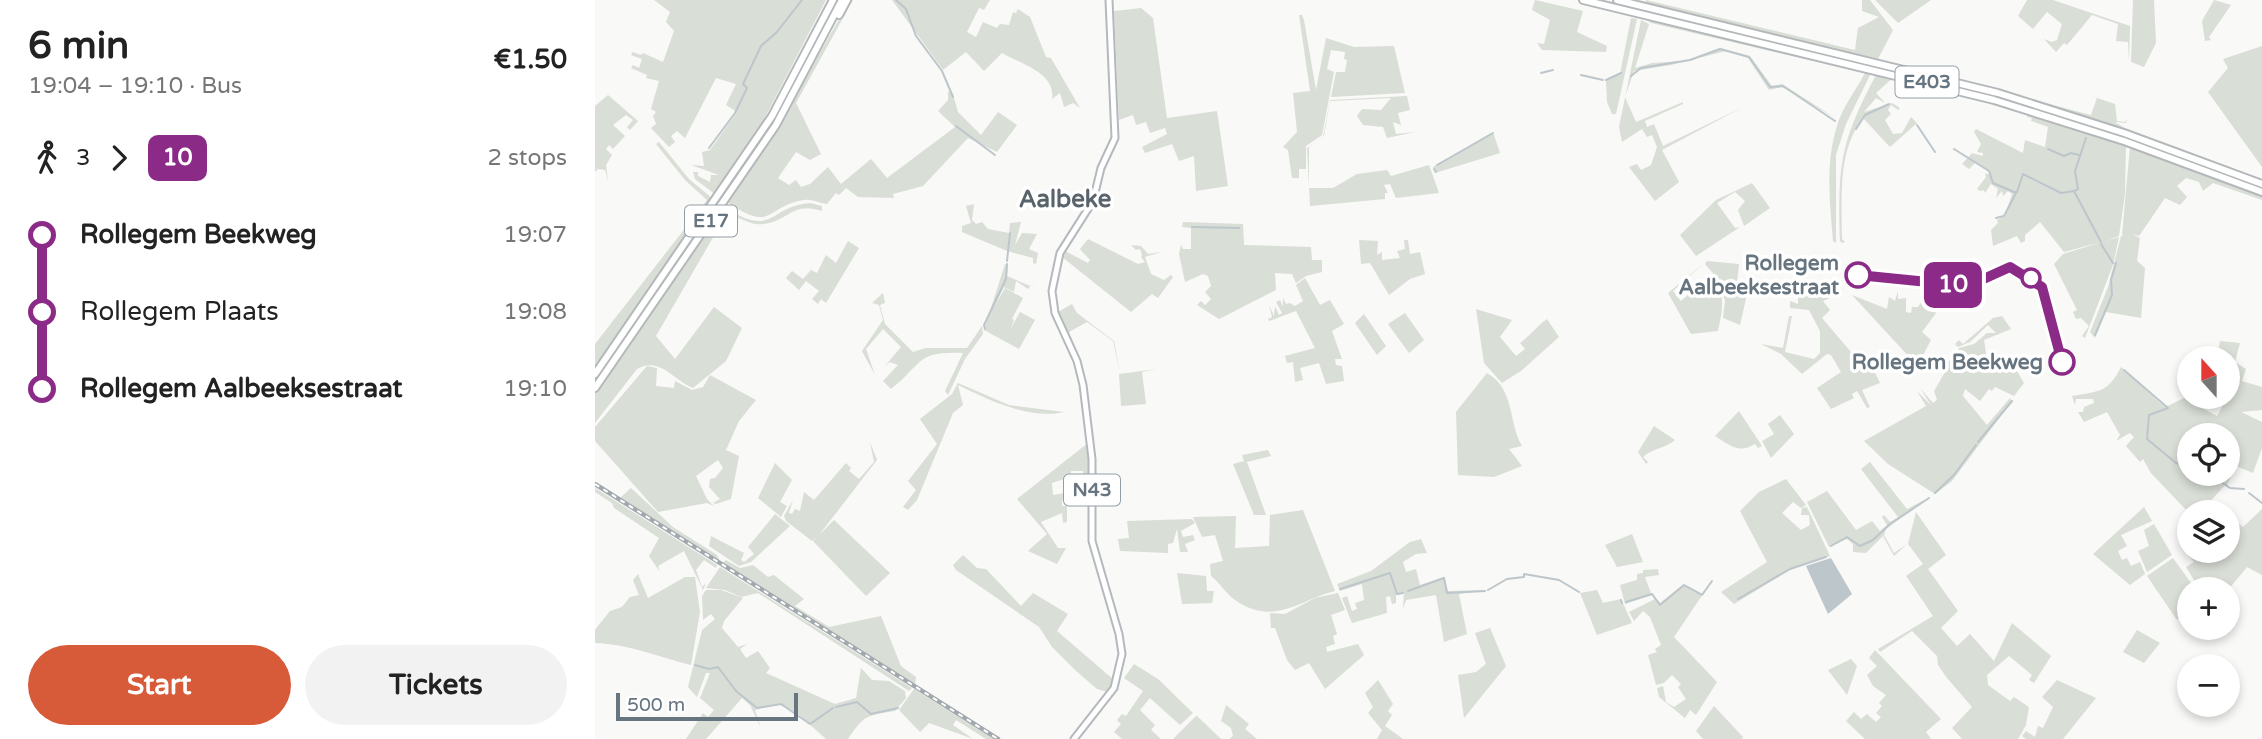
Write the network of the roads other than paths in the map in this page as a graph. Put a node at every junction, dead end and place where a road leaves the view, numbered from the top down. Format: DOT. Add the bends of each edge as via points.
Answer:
graph roads {
  1 [pos="831,0"];
  2 [pos="845,0"];
  3 [pos="1109,0"];
  4 [pos="1583,0"];
  5 [pos="1617,0"];
  6 [pos="2262,184"];
  7 [pos="2262,192"];
  8 [pos="595,374"];
  9 [pos="595,388"];
  10 [pos="1073,739"];
  1 -- 8 [label="highway, E17" via="800,64 736,171"];
  2 -- 9 [label="highway, E17" via="776,125"];
  3 -- 10 [label="main road, N43" via="1115,138 1104,158 1093,201 1060,253 1052,290 1055,313 1083,385 1092,459 1093,541 1120,639 1121,666 1108,697"];
  4 -- 7 [label="highway, E403" via="1994,100 2104,134"];
  5 -- 6 [label="highway, E403" via="1998,93"];
}
